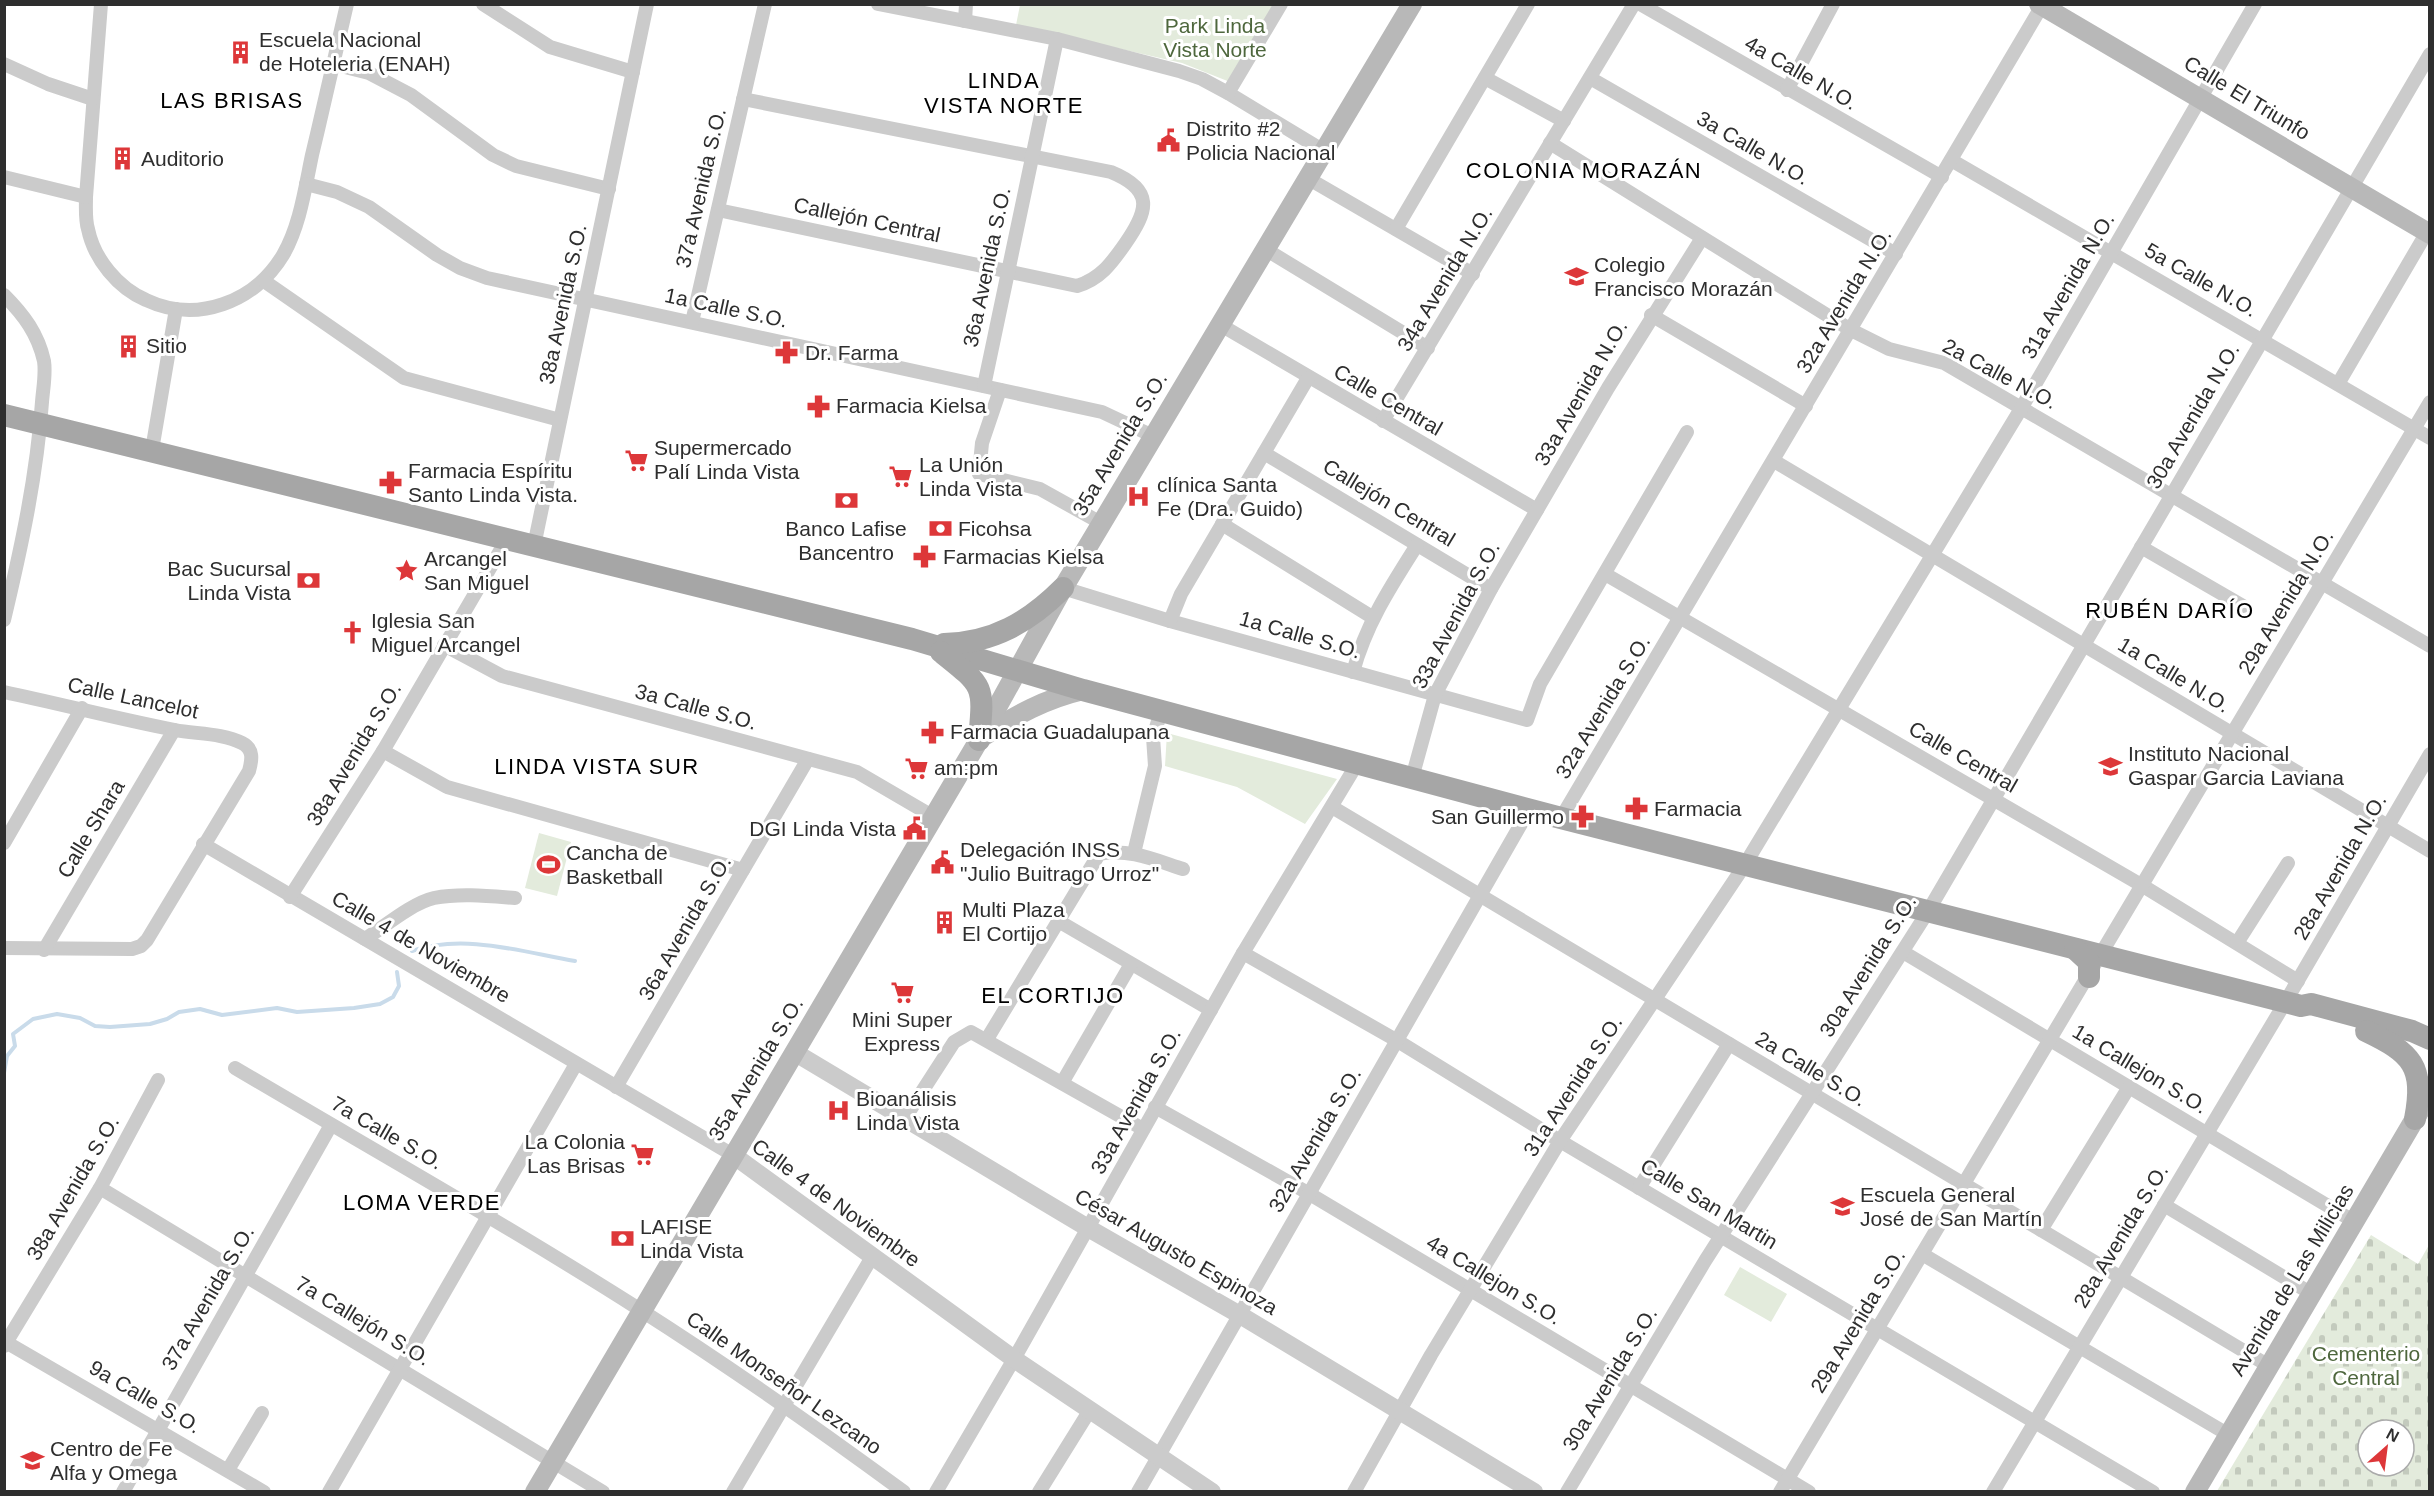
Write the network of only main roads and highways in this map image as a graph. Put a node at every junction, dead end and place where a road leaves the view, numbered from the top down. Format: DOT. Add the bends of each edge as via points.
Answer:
graph roads {
  1 [pos="1412,4"];
  2 [pos="2041,5"];
  3 [pos="2428,233"];
  4 [pos="4,415"];
  5 [pos="1063,588"];
  6 [pos="931,644"];
  7 [pos="1018,671"];
  8 [pos="1083,690"];
  9 [pos="979,740"];
  10 [pos="2075,949"];
  11 [pos="2089,976"];
  12 [pos="2294,1004"];
  13 [pos="2366,1031"];
  14 [pos="2430,1039"];
  15 [pos="2430,1093"];
  16 [pos="2415,1119"];
  17 [pos="535,1491"];
  18 [pos="2195,1491"];
  1 -- 5 [label="main road, 35a Avenida S.O."];
  2 -- 3 [label="main road, Calle El Triunfo"];
  4 -- 6 [label="main road"];
  5 -- 6 [label="main road" via="1021,624 995,636 967,644"];
  5 -- 7 [label="main road, 35a Avenida S.O."];
  6 -- 7 [label="main road"];
  6 -- 9 [label="main road" via="974,678 981,689"];
  7 -- 8 [label="main road"];
  7 -- 9 [label="main road, 35a Avenida S.O."];
  8 -- 9 [label="main road" via="1041,702"];
  8 -- 10 [label="main road" via="1529,810"];
  9 -- 17 [label="main road, 35a Avenida S.O."];
  10 -- 11 [label="main road" via="2089,962"];
  10 -- 12 [label="main road"];
  12 -- 13 [label="main road" via="2308,1015"];
  12 -- 14 [label="main road" via="2311,1004"];
  13 -- 14 [label="main road" via="2408,1043"];
  13 -- 16 [label="main road" via="2399,1049 2418,1073"];
  15 -- 16 [label="main road, Avenida de Las Milicias"];
  16 -- 18 [label="main road, Avenida de Las Milicias"];
}
